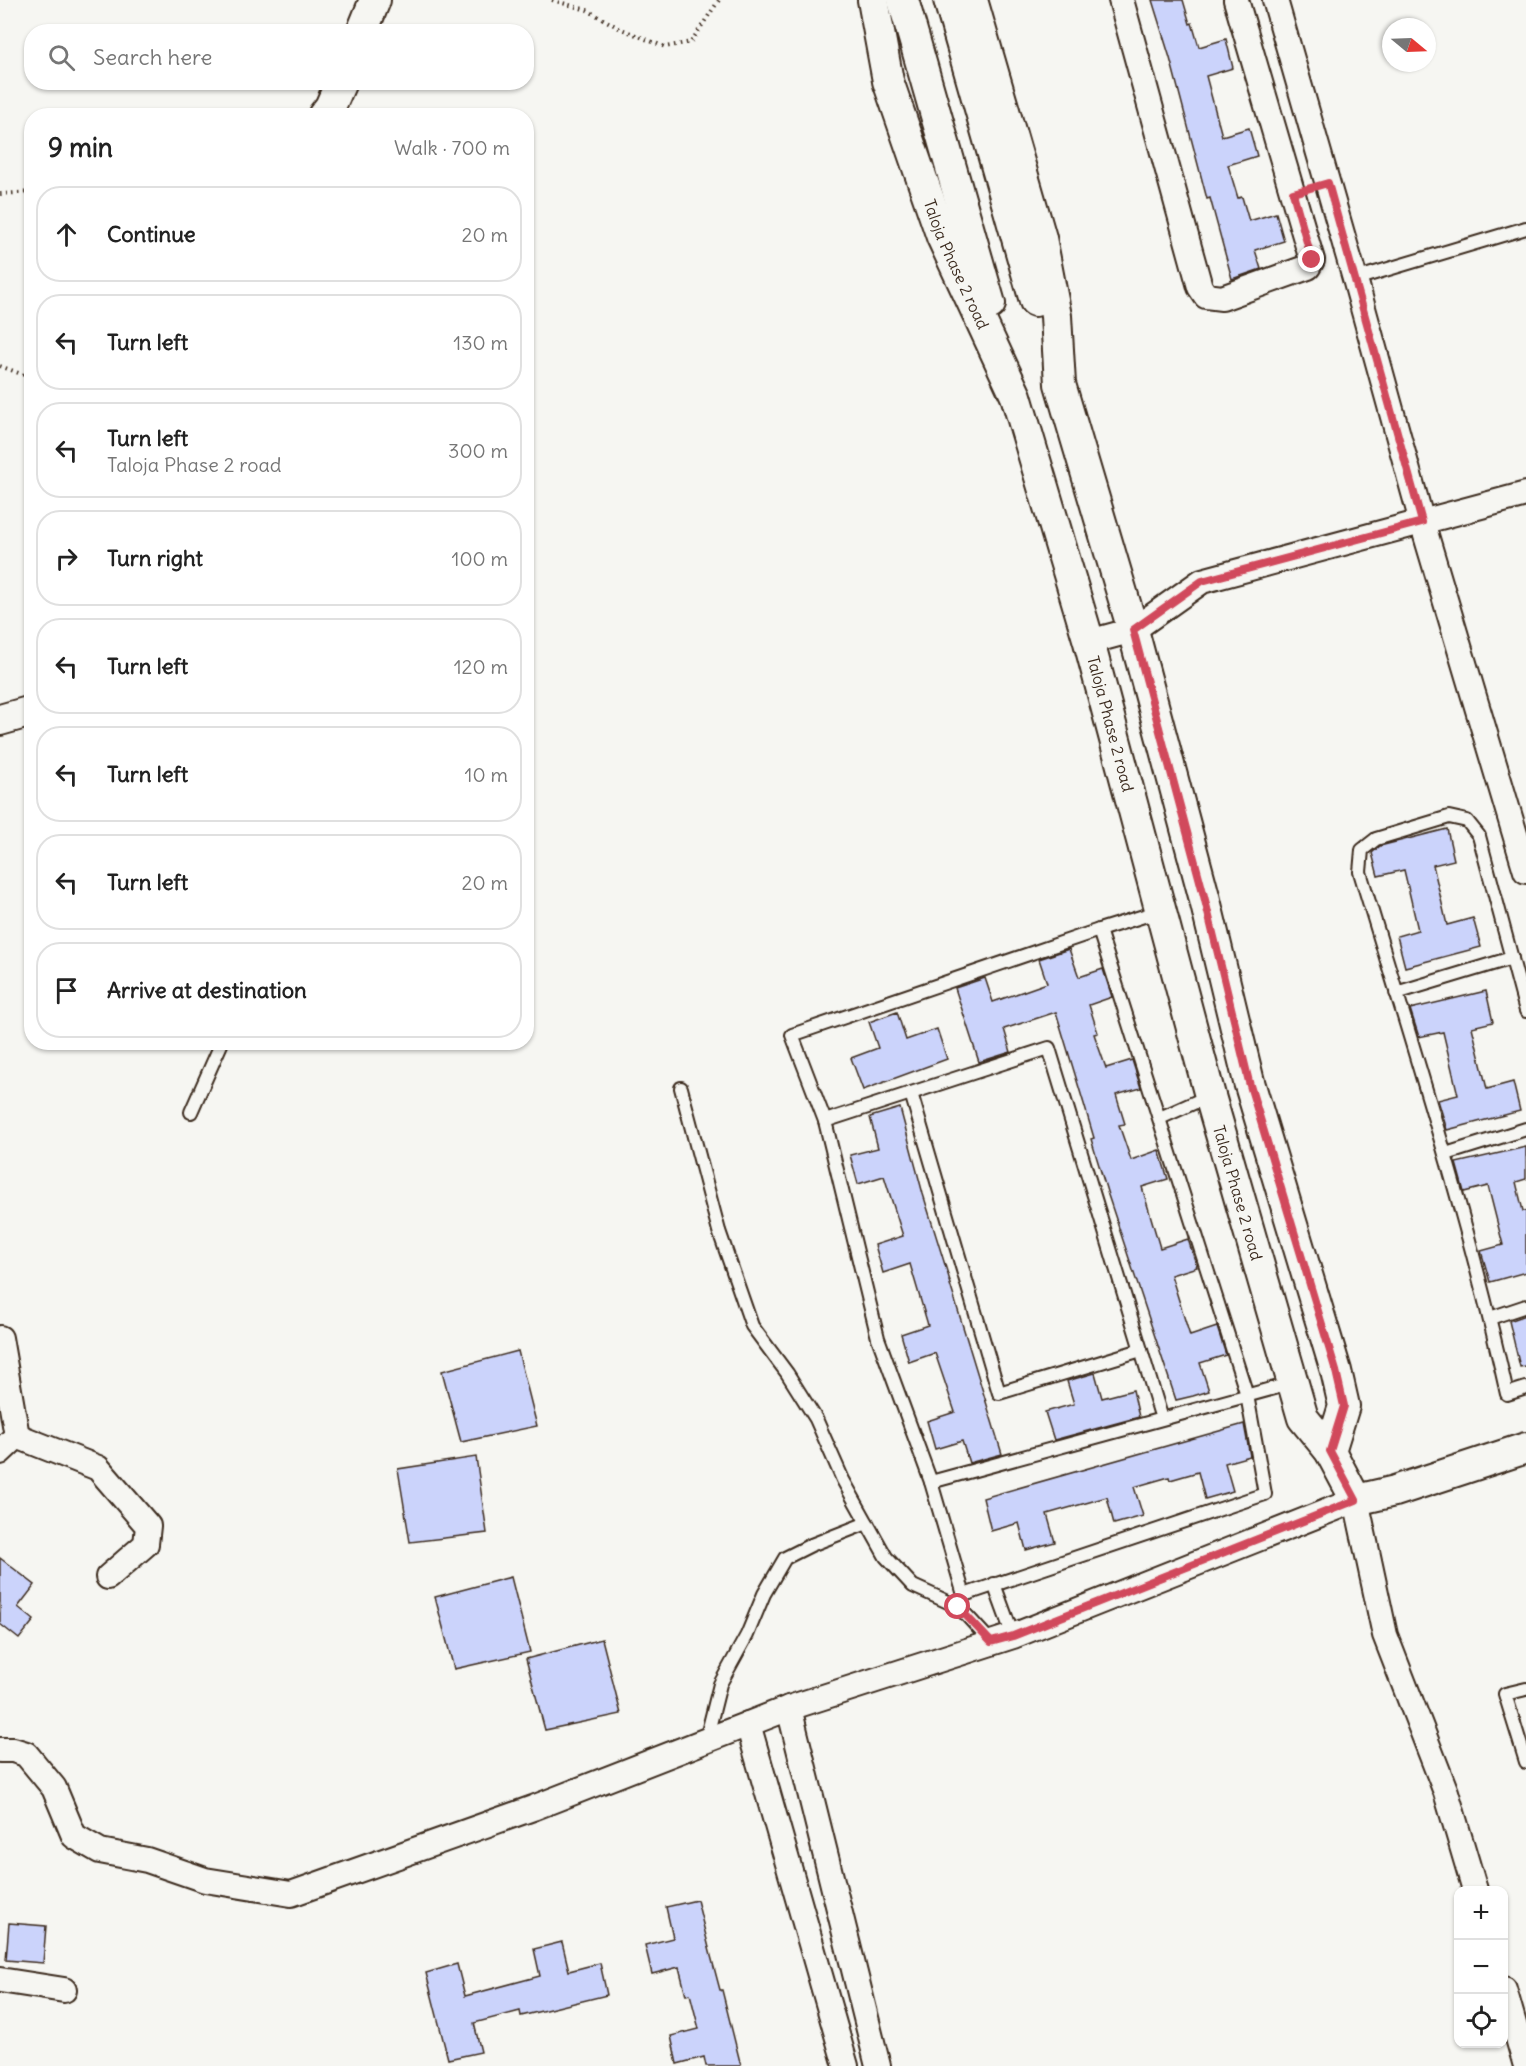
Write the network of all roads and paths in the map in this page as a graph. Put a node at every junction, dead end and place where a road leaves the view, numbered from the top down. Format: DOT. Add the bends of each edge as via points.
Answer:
graph roads {
  1 [pos="375,0"];
  2 [pos="552,0"];
  3 [pos="719,0"];
  4 [pos="873,0"];
  5 [pos="903,0"];
  6 [pos="949,0"];
  7 [pos="972,0"];
  8 [pos="1121,0"];
  9 [pos="1236,0"];
  10 [pos="1278,9"];
  11 [pos="365,24"];
  12 [pos="1244,27"];
  13 [pos="1328,183"];
  14 [pos="24,192"];
  15 [pos="1293,193"];
  16 [pos="0,194"];
  17 [pos="1526,228"];
  18 [pos="1355,279"];
  19 [pos="0,366"];
  20 [pos="24,375"];
  21 [pos="1060,384"];
  22 [pos="1017,396"];
  23 [pos="1526,494"];
  24 [pos="1422,522"];
  25 [pos="1133,630"];
  26 [pos="1089,642"];
  27 [pos="24,713"];
  28 [pos="0,720"];
  29 [pos="1526,871"];
  30 [pos="1162,910"];
  31 [pos="1099,930"];
  32 [pos="1512,958"];
  33 [pos="1396,993"];
  34 [pos="1526,1011"];
  35 [pos="218,1050"];
  36 [pos="681,1088"];
  37 [pos="910,1093"];
  38 [pos="1210,1096"];
  39 [pos="191,1112"];
  40 [pos="1160,1118"];
  41 [pos="825,1121"];
  42 [pos="1526,1129"];
  43 [pos="1446,1154"];
  44 [pos="1526,1306"];
  45 [pos="1490,1318"];
  46 [pos="0,1338"];
  47 [pos="1141,1350"];
  48 [pos="1293,1383"];
  49 [pos="1526,1388"];
  50 [pos="1247,1395"];
  51 [pos="1162,1419"];
  52 [pos="8,1444"];
  53 [pos="1526,1448"];
  54 [pos="1330,1451"];
  55 [pos="931,1482"];
  56 [pos="1356,1500"];
  57 [pos="867,1523"];
  58 [pos="108,1577"];
  59 [pos="994,1584"];
  60 [pos="1002,1639"];
  61 [pos="1526,1689"];
  62 [pos="789,1708"];
  63 [pos="748,1724"];
  64 [pos="706,1740"];
  65 [pos="0,1750"];
  66 [pos="1526,1762"];
  67 [pos="1473,1886"];
  68 [pos="0,1980"];
  69 [pos="64,1990"];
  70 [pos="1504,1994"];
  71 [pos="846,2066"];
  72 [pos="878,2066"];
  73 [pos="1526,2066"];
  1 -- 11 [label="street"];
  2 -- 3 [label="path" via="587,10 665,46 691,42"];
  4 -- 22 [label="street, Taloja Phase 2 road" via="888,81 942,237"];
  5 -- 22 [label="street"];
  6 -- 21 [label="street"];
  7 -- 21 [label="street" via="1041,238 1056,316"];
  8 -- 15 [label="street" via="1200,287 1206,296 1222,298 1310,265 1312,260"];
  9 -- 12 [label="street"];
  10 -- 12 [label="street"];
  10 -- 13 [label="street"];
  12 -- 15 [label="street"];
  13 -- 15 [label="street"];
  13 -- 18 [label="street"];
  14 -- 16 [label="path"];
  17 -- 18 [label="lane"];
  18 -- 24 [label="street"];
  19 -- 20 [label="path"];
  21 -- 25 [label="street"];
  22 -- 26 [label="street, Taloja Phase 2 road"];
  23 -- 24 [label="street"];
  24 -- 25 [label="street" via="1202,581"];
  24 -- 29 [label="street"];
  25 -- 26 [label="street"];
  25 -- 54 [label="street" via="1249,1082 1336,1371 1344,1406"];
  26 -- 30 [label="street, Taloja Phase 2 road"];
  27 -- 28 [label="street"];
  30 -- 31 [label="lane"];
  30 -- 38 [label="street, Taloja Phase 2 road"];
  31 -- 40 [label="lane"];
  31 -- 41 [label="lane" via="792,1035"];
  32 -- 33 [label="lane"];
  32 -- 33 [label="lane" via="1479,836 1467,821 1449,817 1376,839 1362,850 1360,872"];
  32 -- 34 [label="lane"];
  33 -- 43 [label="lane"];
  35 -- 39 [label="lane"];
  36 -- 57 [label="lane" via="719,1231 752,1326 816,1419"];
  37 -- 41 [label="lane"];
  37 -- 47 [label="lane" via="999,1393"];
  37 -- 47 [label="lane" via="1049,1048"];
  38 -- 40 [label="lane"];
  38 -- 48 [label="street, Taloja Phase 2 road"];
  40 -- 50 [label="lane"];
  41 -- 55 [label="lane" via="878,1338"];
  42 -- 43 [label="lane"];
  43 -- 45 [label="lane"];
  44 -- 45 [label="lane"];
  45 -- 49 [label="lane" via="1507,1394"];
  46 -- 52 [label="street"];
  47 -- 51 [label="lane"];
  48 -- 50 [label="lane"];
  48 -- 54 [label="street, Taloja Phase 2 road" via="1303,1418"];
  50 -- 51 [label="lane"];
  50 -- 59 [label="lane" via="1265,1494"];
  51 -- 55 [label="lane"];
  52 -- 58 [label="street" via="98,1468 148,1526 146,1544"];
  53 -- 56 [label="street"];
  54 -- 56 [label="street, Taloja Phase 2 road"];
  55 -- 59 [label="lane" via="964,1595"];
  56 -- 60 [label="street"];
  56 -- 67 [label="street" via="1385,1635 1446,1792"];
  57 -- 60 [label="lane" via="886,1557 913,1586 958,1607"];
  57 -- 64 [label="lane" via="784,1558 720,1684"];
  59 -- 60 [label="lane"];
  60 -- 62 [label="street"];
  61 -- 66 [label="lane" via="1504,1694"];
  62 -- 63 [label="street"];
  62 -- 72 [label="street"];
  63 -- 64 [label="street"];
  63 -- 71 [label="street"];
  64 -- 65 [label="street" via="533,1808 291,1894 205,1880 147,1860 100,1851 74,1836 54,1788 26,1754"];
  68 -- 69 [label="street"];
  70 -- 73 [label="street"];
}
